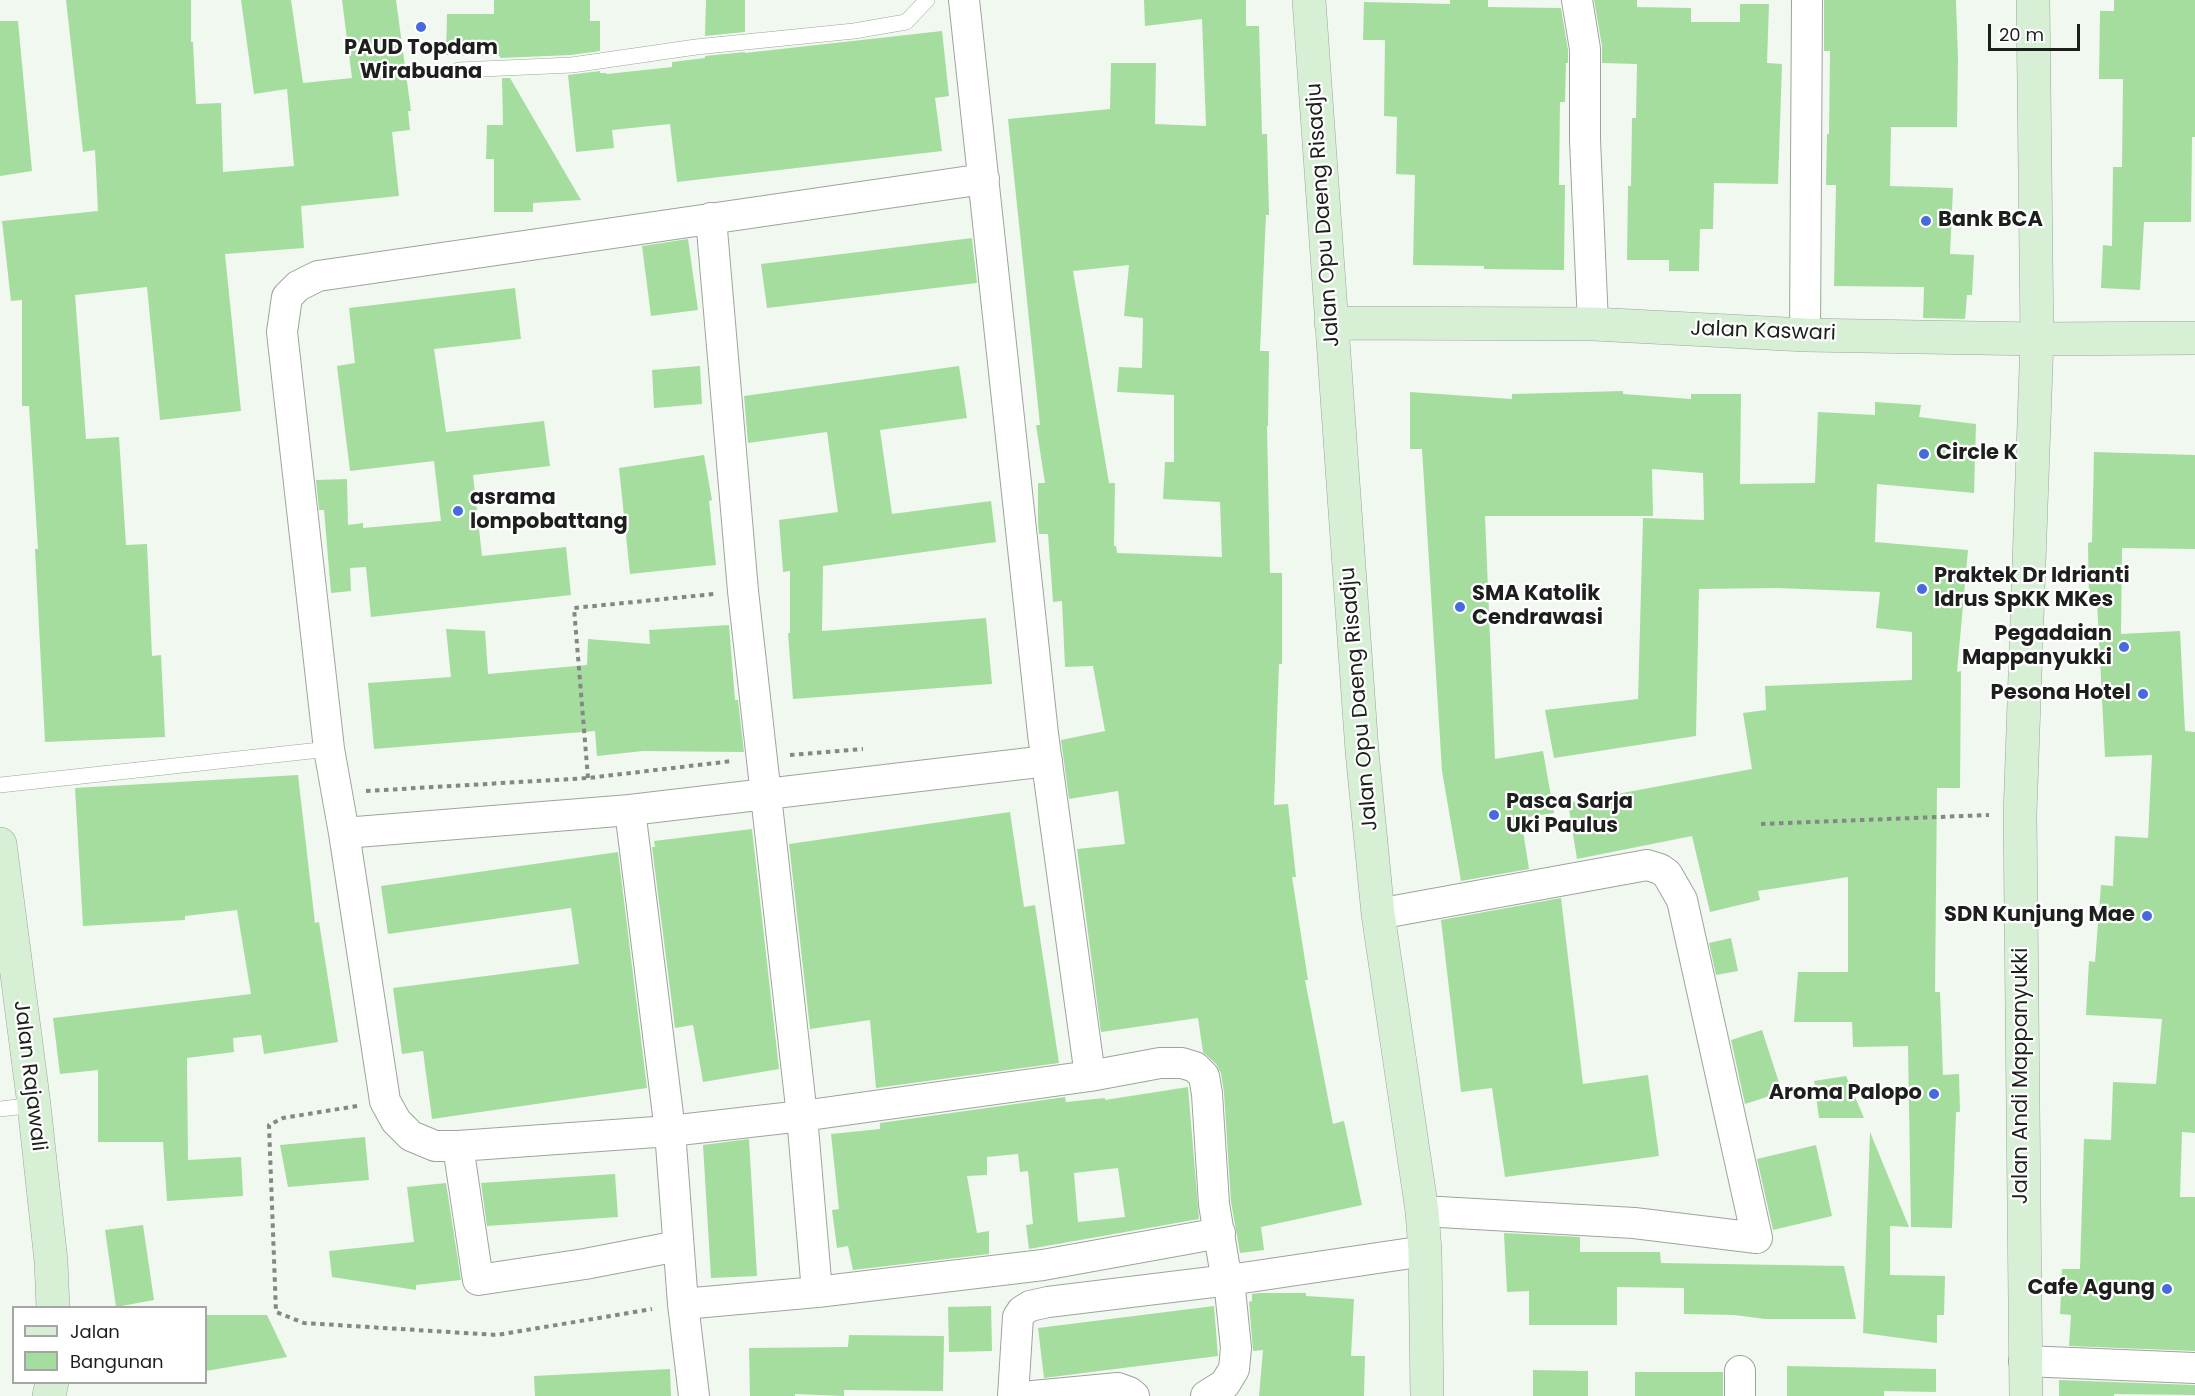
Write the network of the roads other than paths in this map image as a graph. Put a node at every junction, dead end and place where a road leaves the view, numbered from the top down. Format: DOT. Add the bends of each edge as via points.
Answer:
graph roads {
  1 [pos="927,0"];
  2 [pos="964,0"];
  3 [pos="1309,0"];
  4 [pos="1577,0"];
  5 [pos="1808,0"];
  6 [pos="2033,0"];
  7 [pos="459,70"];
  8 [pos="984,179"];
  9 [pos="711,218"];
  10 [pos="1331,323"];
  11 [pos="1593,324"];
  12 [pos="1805,335"];
  13 [pos="2195,338"];
  14 [pos="2037,339"];
  15 [pos="329,749"];
  16 [pos="1047,760"];
  17 [pos="0,785"];
  18 [pos="764,794"];
  19 [pos="630,810"];
  20 [pos="344,833"];
  21 [pos="0,844"];
  22 [pos="1378,914"];
  23 [pos="1090,1077"];
  24 [pos="34,1105"];
  25 [pos="0,1109"];
  26 [pos="801,1116"];
  27 [pos="670,1131"];
  28 [pos="458,1146"];
  29 [pos="1422,1211"];
  30 [pos="678,1246"];
  31 [pos="1425,1251"];
  32 [pos="1224,1254"];
  33 [pos="1045,1283"];
  34 [pos="817,1292"];
  35 [pos="53,1306"];
  36 [pos="683,1310"];
  37 [pos="2024,1361"];
  38 [pos="2195,1368"];
  39 [pos="694,1396"];
  40 [pos="1013,1396"];
  41 [pos="1033,1396"];
  42 [pos="1134,1396"];
  43 [pos="1206,1396"];
  44 [pos="1427,1396"];
  45 [pos="2026,1396"];
  1 -- 7 [label="lane" via="906,22 854,31 696,47 572,65"];
  2 -- 8 [label="street"];
  3 -- 10 [label="main road, Jalan Opu Daeng Risadju"];
  4 -- 11 [label="street" via="1585,49 1584,140"];
  5 -- 12 [label="street"];
  6 -- 14 [label="main road, Jalan Andi Mappanyukki"];
  8 -- 9 [label="street"];
  8 -- 16 [label="street"];
  9 -- 15 [label="street" via="318,276 287,297 282,332"];
  9 -- 18 [label="street"];
  10 -- 11 [label="main road, Jalan Kaswari"];
  10 -- 22 [label="main road, Jalan Opu Daeng Risadju" via="1362,751"];
  11 -- 12 [label="main road, Jalan Kaswari"];
  12 -- 14 [label="main road, Jalan Kaswari"];
  13 -- 14 [label="main road, Jalan Kaswari"];
  14 -- 37 [label="main road, Jalan Andi Mappanyukki" via="2020,814"];
  15 -- 17 [label="lane"];
  15 -- 20 [label="street"];
  16 -- 18 [label="street"];
  16 -- 23 [label="street"];
  18 -- 19 [label="street"];
  18 -- 26 [label="street"];
  19 -- 20 [label="street"];
  19 -- 27 [label="street"];
  20 -- 28 [label="street" via="385,1101 396,1121 411,1136 435,1146"];
  21 -- 24 [label="main road, Jalan Rajawali"];
  22 -- 29 [label="main road, Jalan Opu Daeng Risadju"];
  22 -- 29 [label="street" via="1647,865 1667,874 1682,900 1758,1238 1634,1223"];
  23 -- 26 [label="street"];
  23 -- 32 [label="street" via="1160,1063 1182,1063 1195,1067 1204,1076 1214,1204"];
  24 -- 25 [label="lane"];
  24 -- 35 [label="main road, Jalan Rajawali"];
  26 -- 27 [label="street"];
  26 -- 34 [label="street"];
  27 -- 28 [label="street"];
  27 -- 30 [label="street"];
  28 -- 30 [label="street" via="478,1280"];
  29 -- 31 [label="main road, Jalan Opu Daeng Risadju"];
  30 -- 36 [label="street"];
  31 -- 32 [label="street"];
  31 -- 44 [label="main road, Jalan Opu Daeng Risadju"];
  32 -- 33 [label="street"];
  32 -- 33 [label="street"];
  32 -- 43 [label="street" via="1236,1348 1234,1369 1225,1384"];
  33 -- 34 [label="street"];
  33 -- 40 [label="street" via="1018,1317"];
  34 -- 36 [label="street"];
  36 -- 39 [label="street"];
  37 -- 38 [label="street"];
  37 -- 45 [label="main road, Jalan Andi Mappanyukki"];
  41 -- 42 [label="street" via="1118,1388"];
}
